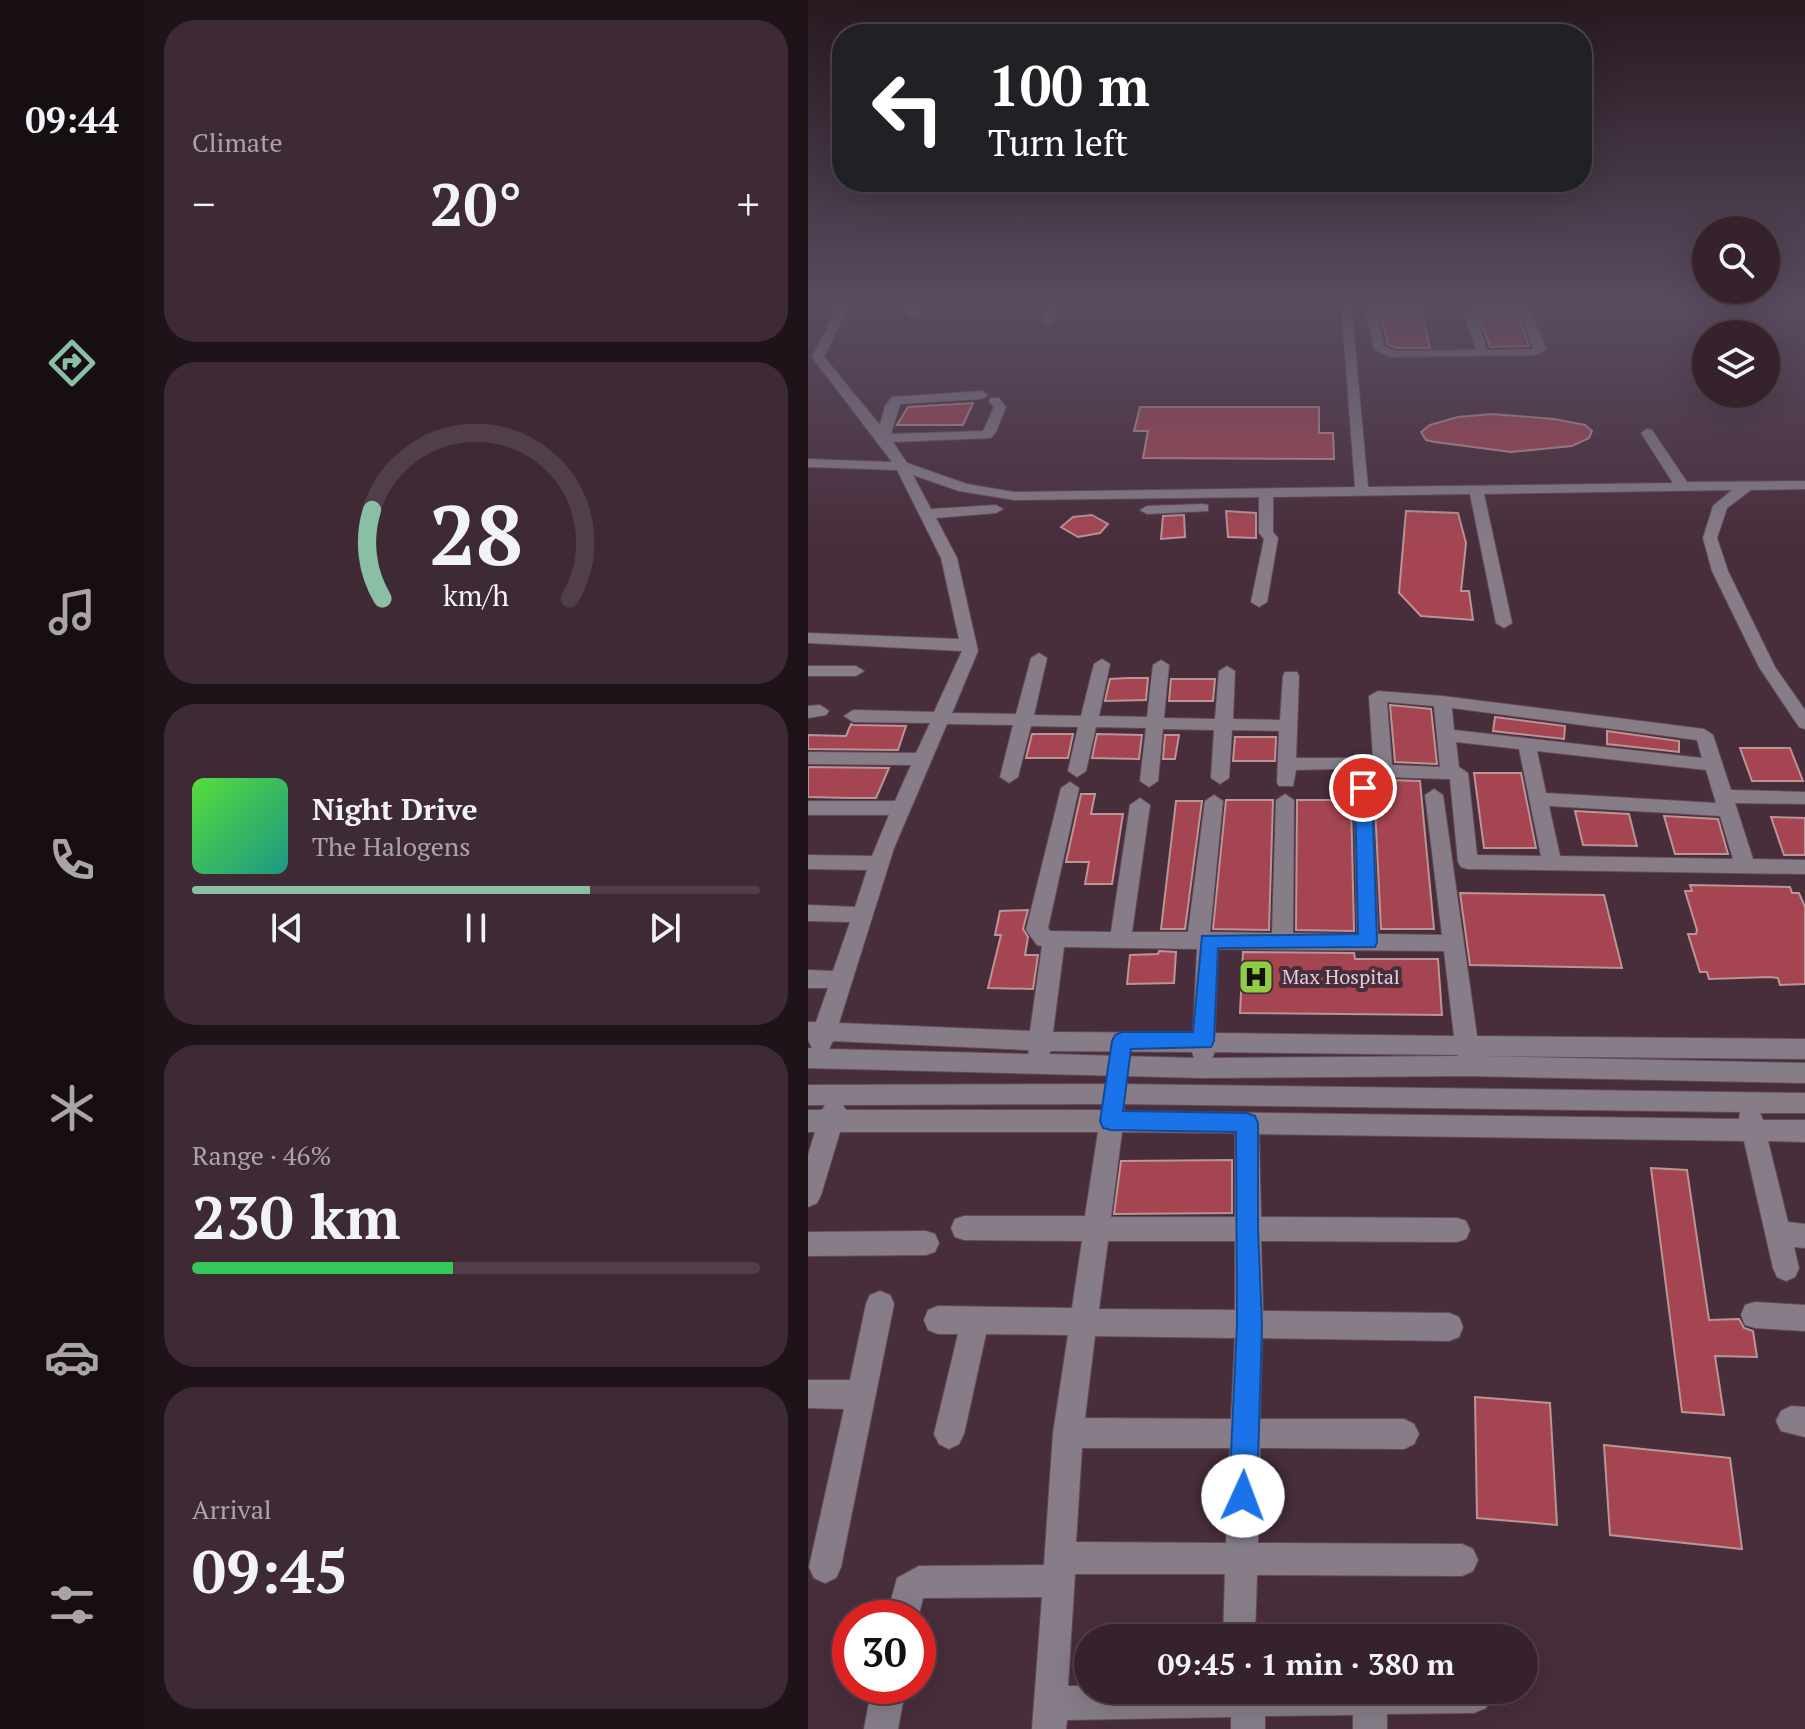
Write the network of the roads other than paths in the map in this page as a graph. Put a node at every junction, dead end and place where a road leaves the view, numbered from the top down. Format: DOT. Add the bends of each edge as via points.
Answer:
graph roads {
  1 [pos="839,384"];
  2 [pos="1353,384"];
  3 [pos="1647,433"];
  4 [pos="884,438"];
  5 [pos="808,463"];
  6 [pos="902,466"];
  7 [pos="1805,485"];
  8 [pos="1747,486"];
  9 [pos="1675,487"];
  10 [pos="1476,491"];
  11 [pos="1362,493"];
  12 [pos="1266,500"];
  13 [pos="1720,506"];
  14 [pos="996,509"];
  15 [pos="1147,510"];
  16 [pos="926,514"];
  17 [pos="1259,602"];
  18 [pos="1504,623"];
  19 [pos="808,638"];
  20 [pos="968,644"];
  21 [pos="1039,658"];
  22 [pos="1102,664"];
  23 [pos="1161,665"];
  24 [pos="808,671"];
  25 [pos="856,671"];
  26 [pos="1227,671"];
  27 [pos="1291,676"];
  28 [pos="1786,693"];
  29 [pos="1805,696"];
  30 [pos="1442,701"];
  31 [pos="853,716"];
  32 [pos="941,716"];
  33 [pos="1023,719"];
  34 [pos="1087,721"];
  35 [pos="1155,722"];
  36 [pos="1805,723"];
  37 [pos="1224,724"];
  38 [pos="1288,726"];
  39 [pos="1446,735"];
  40 [pos="1527,746"];
  41 [pos="808,758"];
  42 [pos="923,759"];
  43 [pos="1368,763"];
  44 [pos="1714,765"];
  45 [pos="1450,773"];
  46 [pos="1009,777"];
  47 [pos="1220,778"];
  48 [pos="1149,781"];
  49 [pos="1286,782"];
  50 [pos="1363,788"];
  51 [pos="1434,795"];
  52 [pos="1539,799"];
  53 [pos="1214,801"];
  54 [pos="1803,801"];
  55 [pos="1726,804"];
  56 [pos="1140,805"];
  57 [pos="808,808"];
  58 [pos="901,808"];
  59 [pos="808,862"];
  60 [pos="879,863"];
  61 [pos="1552,863"];
  62 [pos="1745,865"];
  63 [pos="1805,867"];
  64 [pos="808,913"];
  65 [pos="863,915"];
  66 [pos="1120,939"];
  67 [pos="1054,940"];
  68 [pos="1203,941"];
  69 [pos="1282,942"];
  70 [pos="1368,942"];
  71 [pos="1454,943"];
  72 [pos="808,979"];
  73 [pos="843,980"];
  74 [pos="817,1031"];
  75 [pos="1203,1041"];
  76 [pos="1805,1049"];
  77 [pos="1039,1052"];
  78 [pos="1120,1053"];
  79 [pos="1468,1054"];
  80 [pos="812,1058"];
  81 [pos="1202,1068"];
  82 [pos="1805,1073"];
  83 [pos="808,1095"];
  84 [pos="840,1097"];
  85 [pos="1746,1103"];
  86 [pos="1805,1103"];
  87 [pos="1113,1108"];
  88 [pos="820,1121"];
  89 [pos="1247,1123"];
  90 [pos="1753,1129"];
  91 [pos="1805,1131"];
  92 [pos="816,1148"];
  93 [pos="808,1195"];
  94 [pos="964,1228"];
  95 [pos="1096,1228"];
  96 [pos="1246,1229"];
  97 [pos="1457,1230"];
  98 [pos="1792,1234"];
  99 [pos="926,1243"];
  100 [pos="808,1244"];
  101 [pos="1786,1268"];
  102 [pos="880,1304"];
  103 [pos="1755,1315"];
  104 [pos="1805,1318"];
  105 [pos="938,1320"];
  106 [pos="975,1320"];
  107 [pos="1083,1321"];
  108 [pos="1249,1324"];
  109 [pos="1449,1327"];
  110 [pos="808,1394"];
  111 [pos="861,1395"];
  112 [pos="1068,1433"];
  113 [pos="949,1434"];
  114 [pos="1245,1434"];
  115 [pos="1404,1434"];
  116 [pos="1241,1559"];
  117 [pos="1462,1560"];
  118 [pos="825,1567"];
  119 [pos="1059,1569"];
  120 [pos="906,1600"];
  121 [pos="1239,1624"];
  122 [pos="886,1704"];
  123 [pos="1243,1704"];
  124 [pos="1425,1704"];
  125 [pos="1370,1713"];
  126 [pos="1049,1716"];
  127 [pos="881,1729"];
  1 -- 4 [label="street"];
  2 -- 11 [label="street"];
  3 -- 9 [label="street"];
  4 -- 4 [label="street" via="986,435 1000,407 988,398 896,400"];
  4 -- 6 [label="street"];
  5 -- 6 [label="street"];
  6 -- 12 [label="street" via="964,488 1014,496"];
  6 -- 16 [label="street"];
  7 -- 8 [label="street"];
  8 -- 9 [label="street"];
  8 -- 13 [label="street"];
  9 -- 10 [label="street"];
  9 -- 13 [label="street"];
  10 -- 11 [label="street"];
  10 -- 18 [label="street"];
  11 -- 12 [label="street"];
  12 -- 15 [label="street"];
  12 -- 17 [label="street" via="1266,533 1271,538"];
  13 -- 28 [label="street" via="1710,538 1720,571 1767,667"];
  14 -- 16 [label="street"];
  16 -- 20 [label="street" via="949,558"];
  19 -- 20 [label="street"];
  20 -- 32 [label="street" via="970,651"];
  21 -- 33 [label="street"];
  22 -- 34 [label="street"];
  23 -- 35 [label="street"];
  24 -- 25 [label="street"];
  26 -- 37 [label="street"];
  27 -- 38 [label="street"];
  28 -- 29 [label="street"];
  28 -- 36 [label="street"];
  30 -- 39 [label="street"];
  30 -- 44 [label="street" via="1704,735"];
  30 -- 45 [label="street" via="1378,696 1383,771"];
  31 -- 32 [label="street"];
  32 -- 33 [label="street"];
  32 -- 42 [label="street"];
  33 -- 34 [label="street"];
  33 -- 46 [label="street"];
  34 -- 35 [label="street"];
  34 -- 67 [label="street" via="1037,930 1039,936"];
  35 -- 37 [label="street"];
  35 -- 48 [label="street"];
  37 -- 38 [label="street"];
  37 -- 47 [label="street"];
  38 -- 49 [label="street"];
  39 -- 40 [label="street"];
  39 -- 45 [label="street"];
  40 -- 44 [label="street"];
  40 -- 52 [label="street"];
  41 -- 42 [label="street"];
  42 -- 58 [label="street"];
  43 -- 49 [label="street"];
  44 -- 55 [label="street"];
  45 -- 61 [label="street" via="1459,773 1468,862"];
  49 -- 69 [label="street"];
  50 -- 70 [label="street"];
  51 -- 71 [label="street"];
  52 -- 55 [label="street"];
  52 -- 61 [label="street"];
  53 -- 68 [label="street"];
  54 -- 55 [label="street"];
  55 -- 62 [label="street"];
  56 -- 66 [label="street"];
  57 -- 58 [label="street"];
  58 -- 60 [label="street"];
  59 -- 60 [label="street"];
  60 -- 65 [label="street"];
  61 -- 62 [label="street"];
  62 -- 63 [label="street"];
  64 -- 65 [label="street"];
  65 -- 73 [label="street"];
  66 -- 67 [label="street"];
  66 -- 68 [label="street"];
  67 -- 77 [label="street"];
  68 -- 69 [label="street"];
  68 -- 75 [label="street"];
  69 -- 70 [label="street"];
  70 -- 71 [label="street"];
  71 -- 79 [label="street"];
  72 -- 73 [label="street"];
  73 -- 74 [label="street"];
  74 -- 77 [label="street"];
  74 -- 80 [label="street"];
  75 -- 78 [label="street"];
  75 -- 79 [label="street"];
  75 -- 81 [label="street"];
  76 -- 79 [label="street"];
  77 -- 78 [label="street"];
  77 -- 80 [label="street"];
  78 -- 81 [label="street"];
  78 -- 87 [label="street"];
  79 -- 81 [label="street"];
  79 -- 82 [label="street"];
  83 -- 84 [label="street"];
  84 -- 87 [label="street"];
  84 -- 88 [label="street"];
  85 -- 86 [label="street"];
  85 -- 87 [label="street"];
  85 -- 90 [label="street"];
  87 -- 88 [label="street"];
  87 -- 89 [label="street"];
  87 -- 95 [label="street"];
  88 -- 92 [label="street"];
  89 -- 90 [label="street"];
  89 -- 96 [label="street"];
  90 -- 91 [label="street"];
  90 -- 98 [label="street"];
  92 -- 93 [label="street"];
  94 -- 95 [label="street"];
  95 -- 96 [label="street"];
  95 -- 107 [label="street"];
  96 -- 97 [label="street"];
  96 -- 108 [label="street"];
  98 -- 101 [label="street"];
  99 -- 100 [label="street"];
  102 -- 111 [label="street"];
  103 -- 104 [label="street"];
  105 -- 106 [label="street"];
  106 -- 107 [label="street"];
  106 -- 113 [label="street"];
  107 -- 108 [label="street"];
  107 -- 112 [label="street"];
  108 -- 109 [label="street"];
  108 -- 114 [label="street"];
  110 -- 111 [label="street"];
  111 -- 118 [label="street"];
  112 -- 114 [label="street"];
  112 -- 119 [label="street"];
  114 -- 115 [label="street"];
  114 -- 116 [label="street"];
  116 -- 117 [label="street"];
  116 -- 119 [label="street"];
  116 -- 121 [label="street"];
  119 -- 120 [label="street" via="919,1582 908,1589"];
  119 -- 126 [label="street"];
  122 -- 127 [label="street"];
  123 -- 125 [label="street"];
  123 -- 126 [label="street"];
  124 -- 125 [label="street"];
}
